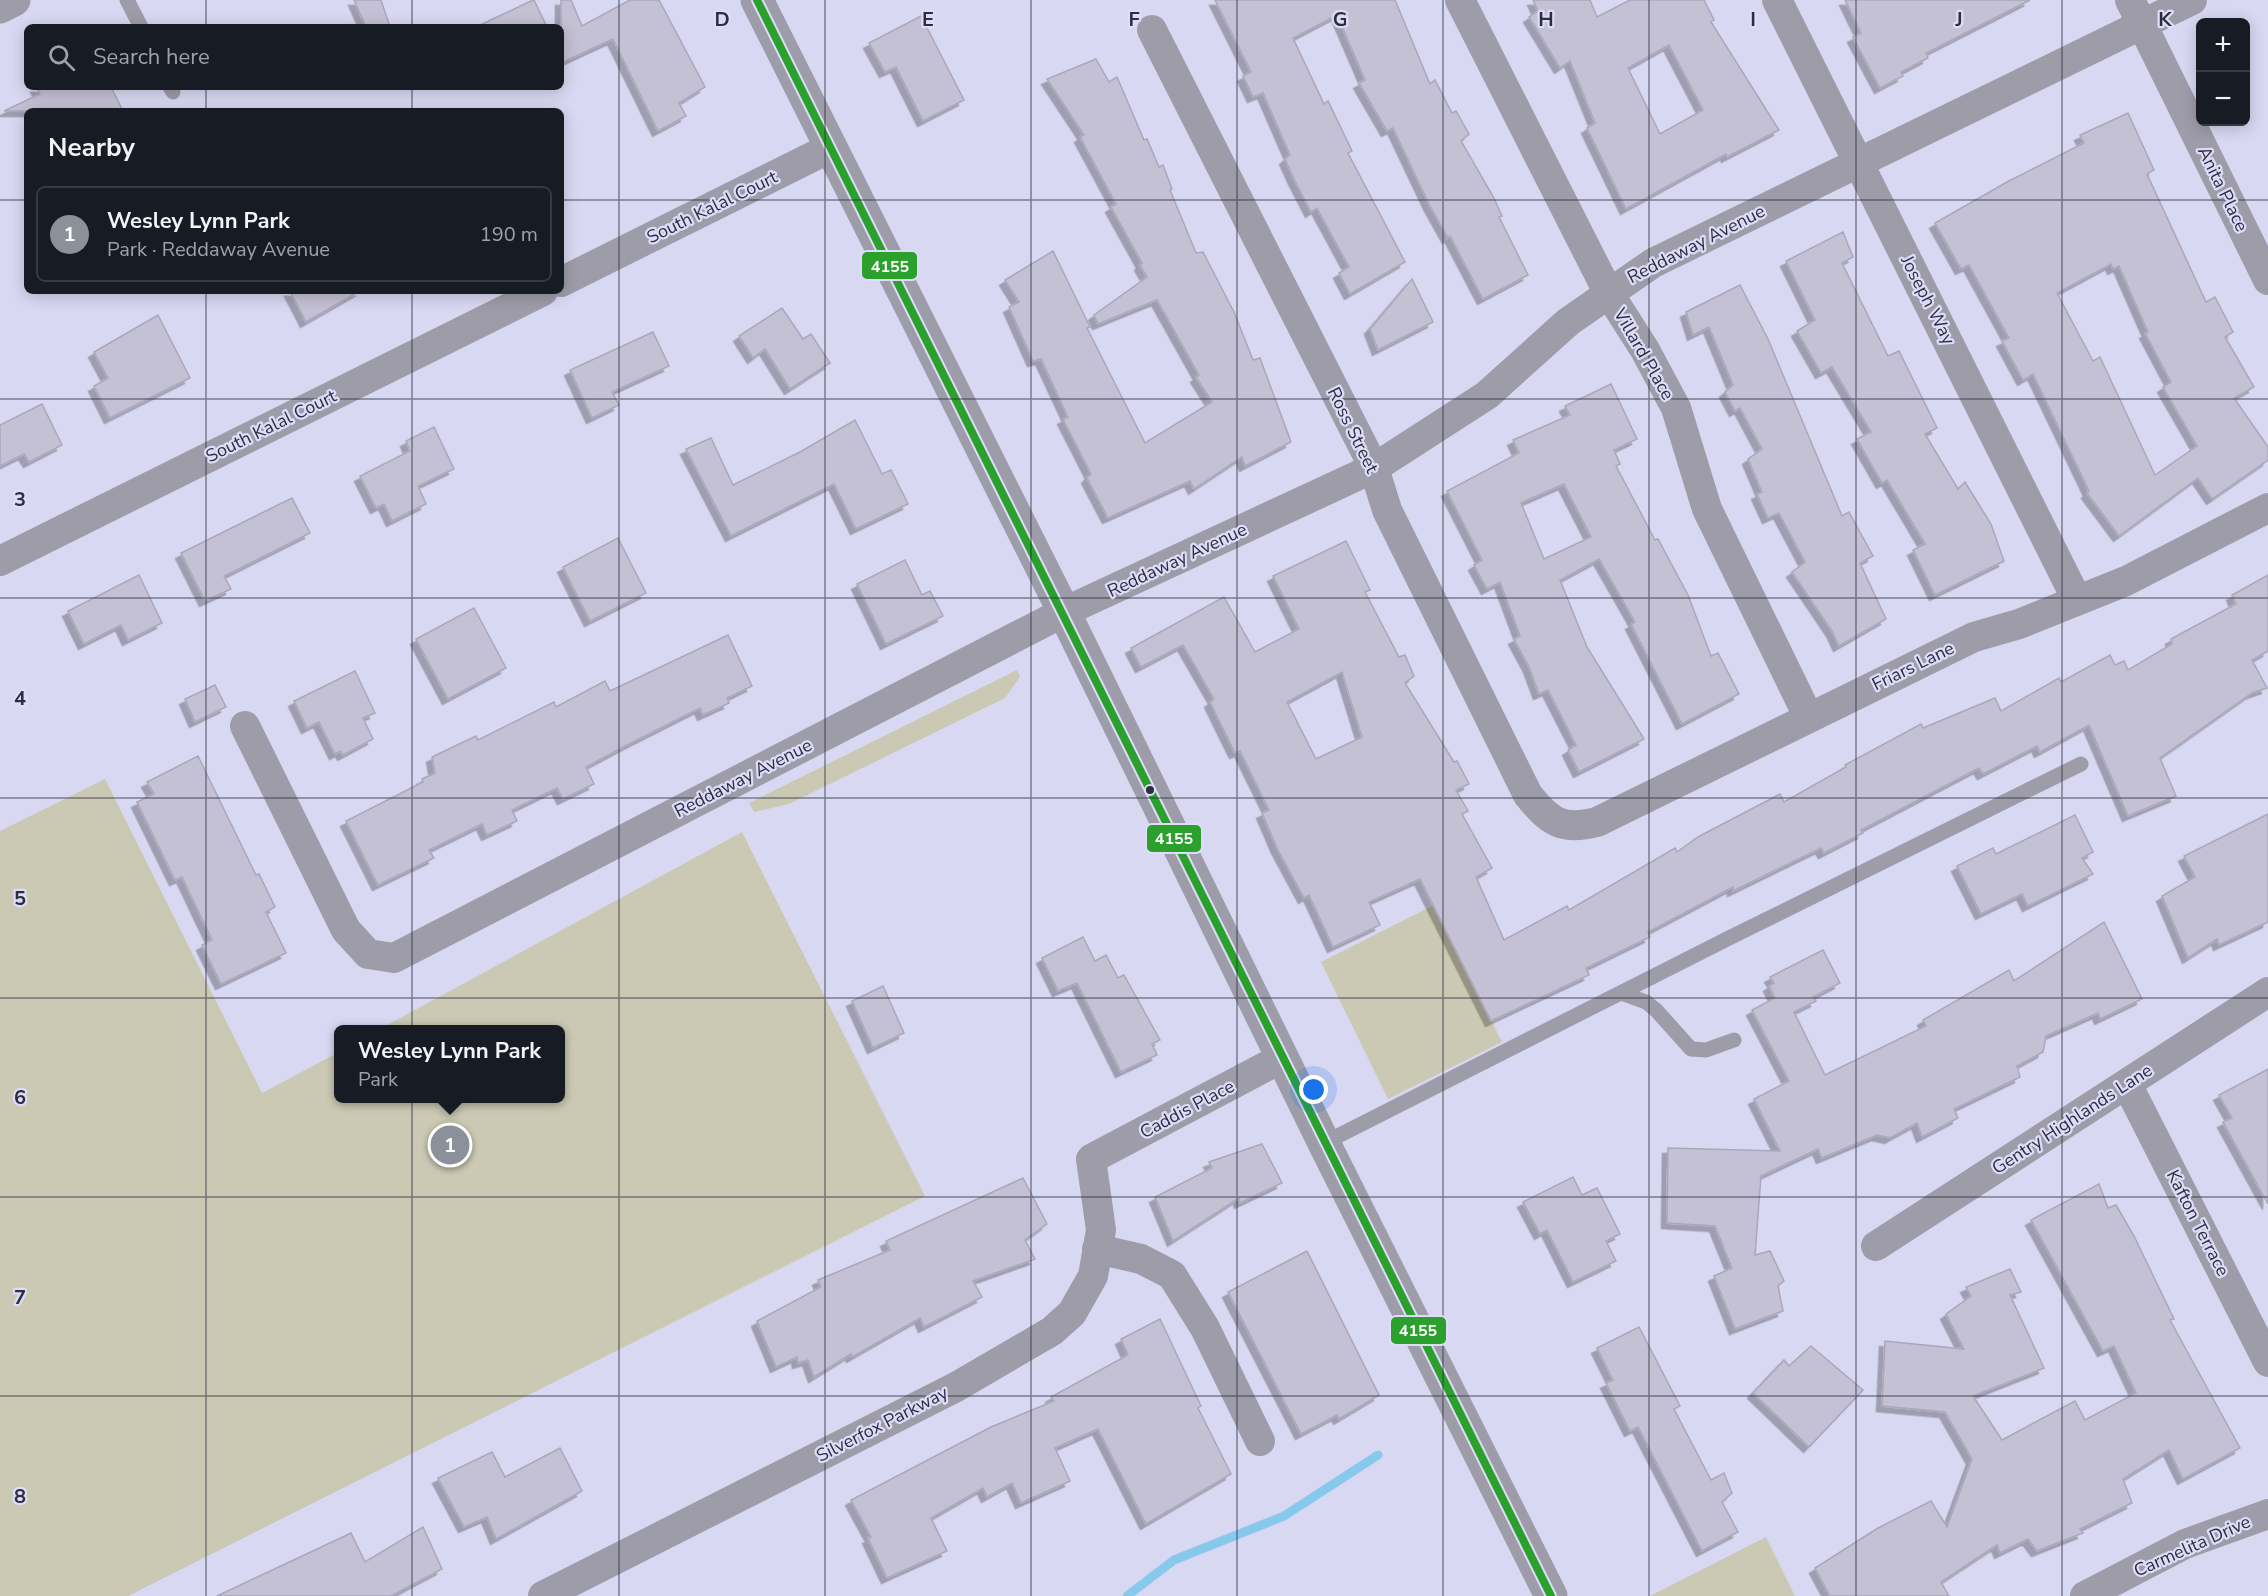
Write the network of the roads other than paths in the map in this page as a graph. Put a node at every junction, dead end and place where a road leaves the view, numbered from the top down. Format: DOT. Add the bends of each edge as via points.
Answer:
graph roads {
  1 [pos="14,0"];
  2 [pos="128,0"];
  3 [pos="757,0"];
  4 [pos="1460,0"];
  5 [pos="1777,0"];
  6 [pos="2192,0"];
  7 [pos="0,7"];
  8 [pos="2136,12"];
  9 [pos="140,24"];
  10 [pos="1152,30"];
  11 [pos="831,148"];
  12 [pos="1859,163"];
  13 [pos="2268,280"];
  14 [pos="564,281"];
  15 [pos="1608,292"];
  16 [pos="537,294"];
  17 [pos="1374,468"];
  18 [pos="2268,508"];
  19 [pos="0,561"];
  20 [pos="2078,600"];
  21 [pos="1064,612"];
  22 [pos="1808,716"];
  23 [pos="245,726"];
  24 [pos="2081,764"];
  25 [pos="1559,824"];
  26 [pos="2268,992"];
  27 [pos="1621,993"];
  28 [pos="1734,1040"];
  29 [pos="1282,1058"];
  30 [pos="2127,1084"];
  31 [pos="1324,1143"];
  32 [pos="1091,1159"];
  33 [pos="1876,1246"];
  34 [pos="1097,1249"];
  35 [pos="2268,1362"];
  36 [pos="1260,1440"];
  37 [pos="2268,1514"];
  38 [pos="543,1596"];
  39 [pos="1551,1596"];
  40 [pos="2085,1596"];
  1 -- 7 [label="street"];
  2 -- 9 [label="lane"];
  3 -- 11 [label="street"];
  4 -- 15 [label="street, Villard Place"];
  5 -- 12 [label="street, Joseph Way"];
  6 -- 8 [label="street, Reddaway Avenue"];
  8 -- 12 [label="street, Reddaway Avenue"];
  8 -- 13 [label="street, Anita Place"];
  10 -- 17 [label="street, Ross Street"];
  11 -- 14 [label="street, South Kalal Court"];
  11 -- 21 [label="street"];
  12 -- 15 [label="street, Reddaway Avenue" via="1653,263"];
  12 -- 20 [label="street, Joseph Way"];
  15 -- 17 [label="street, Reddaway Avenue" via="1543,343 1487,395"];
  15 -- 22 [label="street, Villard Place" via="1676,408 1707,509"];
  16 -- 19 [label="street, South Kalal Court"];
  17 -- 21 [label="street, Reddaway Avenue"];
  17 -- 25 [label="street, Ross Street" via="1387,510 1528,795"];
  18 -- 20 [label="street, Friars Lane" via="2126,581"];
  20 -- 22 [label="street, Friars Lane" via="1974,637"];
  21 -- 23 [label="street, Reddaway Avenue" via="394,958 368,954 346,930"];
  21 -- 29 [label="street"];
  22 -- 25 [label="street, Friars Lane" via="1597,822 1580,826"];
  24 -- 27 [label="lane"];
  26 -- 30 [label="street, Gentry Highlands Lane"];
  27 -- 28 [label="lane" via="1646,1002 1692,1049 1706,1050"];
  27 -- 31 [label="lane"];
  29 -- 31 [label="street"];
  29 -- 32 [label="street, Caddis Place"];
  30 -- 33 [label="street, Gentry Highlands Lane"];
  30 -- 35 [label="street, Kafton Terrace"];
  31 -- 39 [label="street"];
  32 -- 34 [label="street, Silverfox Parkway" via="1101,1230"];
  34 -- 36 [label="street" via="1141,1259 1172,1275 1205,1328"];
  34 -- 38 [label="street, Silverfox Parkway" via="1093,1276 1072,1313 1052,1331 956,1387"];
  37 -- 40 [label="street, Carmelita Drive" via="2185,1544"];
}
